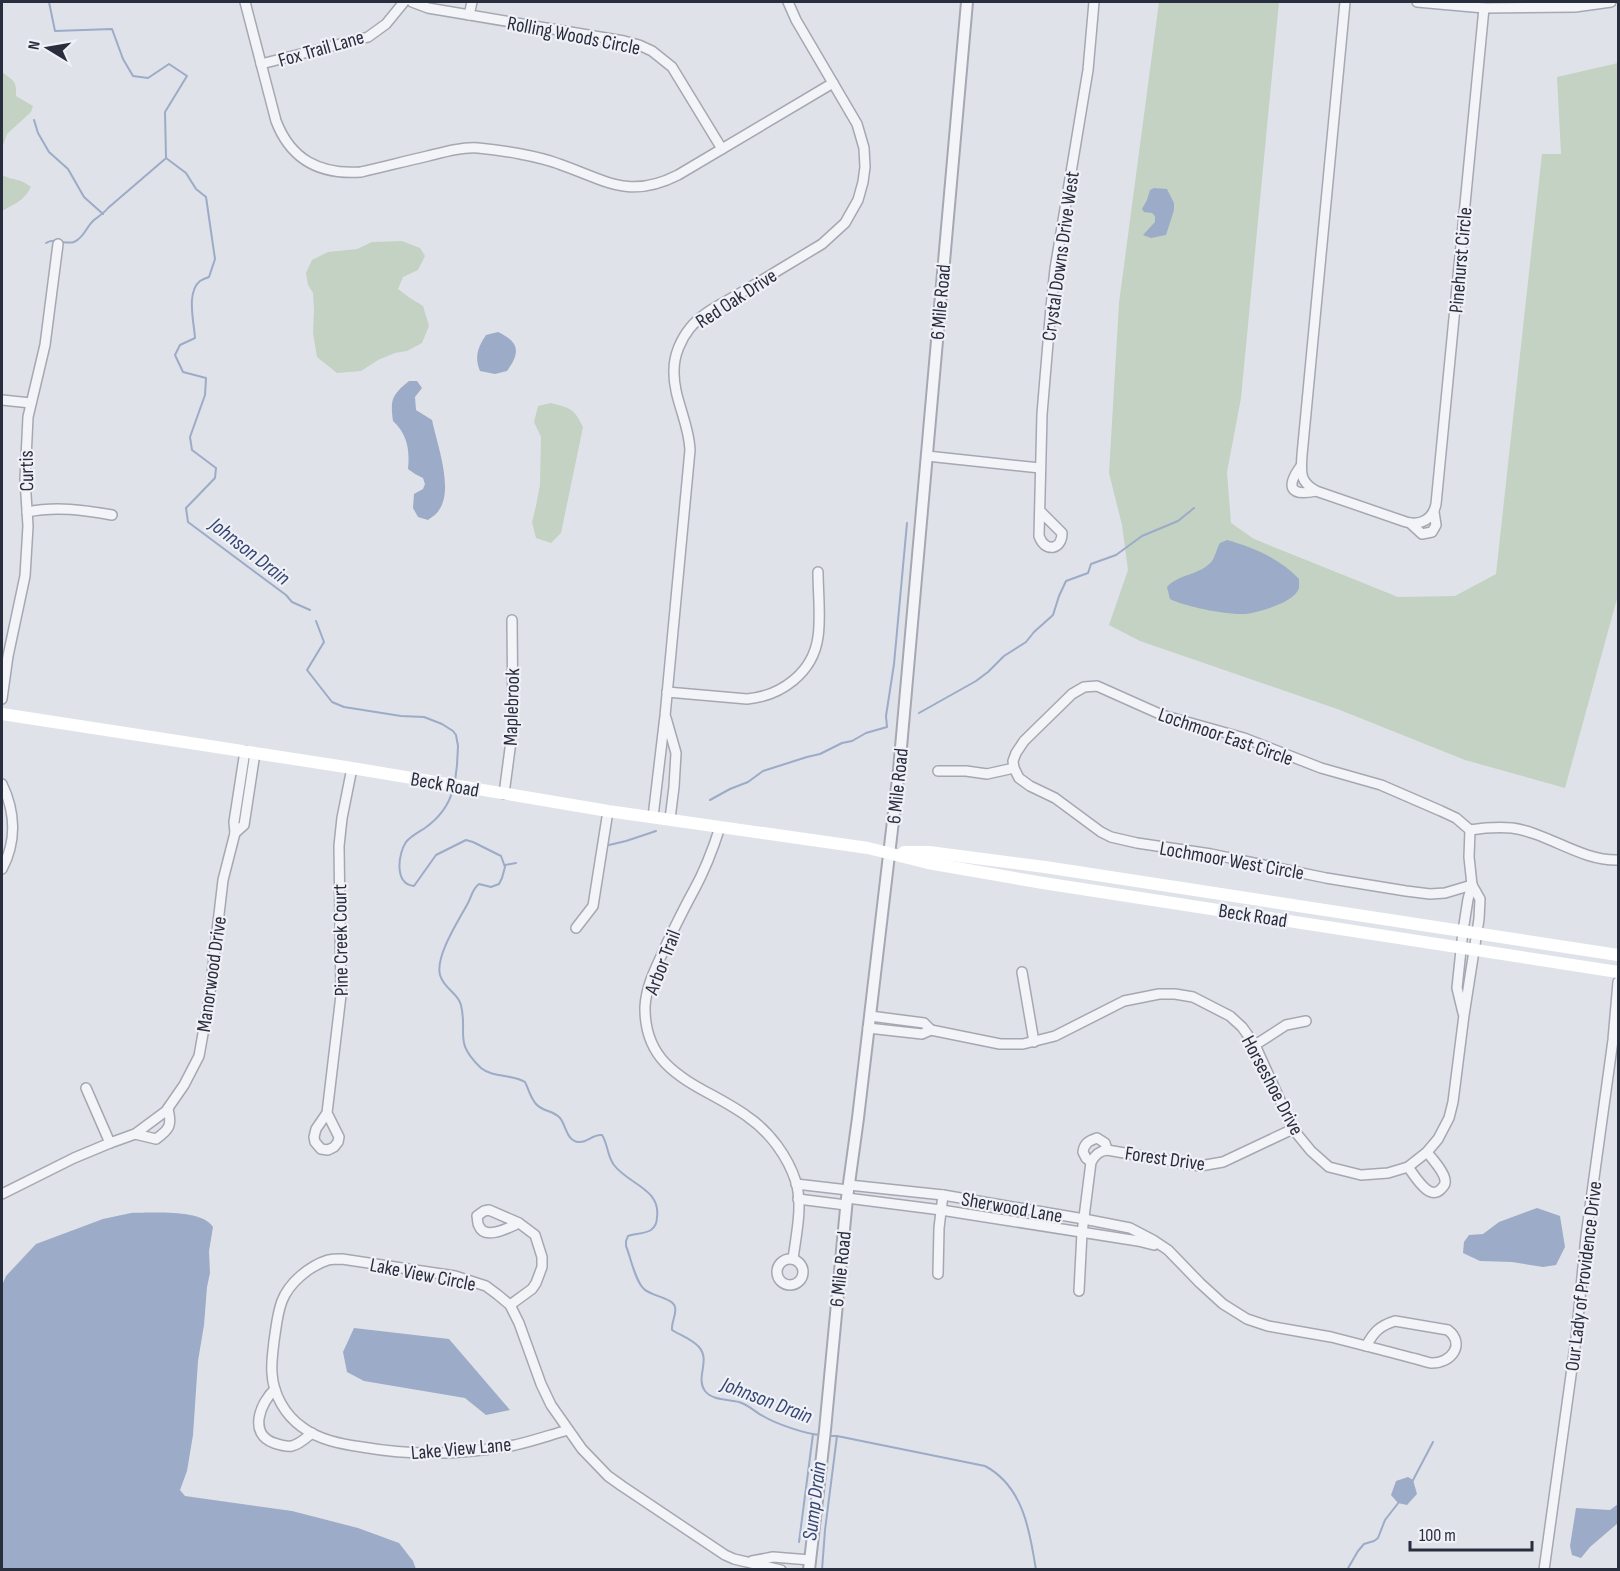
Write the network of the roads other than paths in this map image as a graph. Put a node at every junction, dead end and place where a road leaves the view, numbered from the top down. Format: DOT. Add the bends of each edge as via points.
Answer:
graph roads {
  1 [pos="245,2"];
  2 [pos="404,2"];
  3 [pos="412,2"];
  4 [pos="472,2"];
  5 [pos="788,2"];
  6 [pos="967,2"];
  7 [pos="1094,2"];
  8 [pos="1345,2"];
  9 [pos="1417,2"];
  10 [pos="1611,2"];
  11 [pos="1484,8"];
  12 [pos="469,15"];
  13 [pos="261,64"];
  14 [pos="833,83"];
  15 [pos="722,149"];
  16 [pos="58,244"];
  17 [pos="2,400"];
  18 [pos="31,403"];
  19 [pos="927,456"];
  20 [pos="1040,468"];
  21 [pos="27,512"];
  22 [pos="1041,512"];
  23 [pos="112,515"];
  24 [pos="818,572"];
  25 [pos="512,620"];
  26 [pos="667,692"];
  27 [pos="2,699"];
  28 [pos="2,714"];
  29 [pos="665,716"];
  30 [pos="250,752"];
  31 [pos="352,768"];
  32 [pos="1014,768"];
  33 [pos="938,771"];
  34 [pos="2,784"];
  35 [pos="504,794"];
  36 [pos="608,811"];
  37 [pos="653,817"];
  38 [pos="670,819"];
  39 [pos="720,827"];
  40 [pos="1470,830"];
  41 [pos="889,852"];
  42 [pos="1618,860"];
  43 [pos="2,869"];
  44 [pos="1472,885"];
  45 [pos="576,928"];
  46 [pos="1463,931"];
  47 [pos="1477,933"];
  48 [pos="1461,947"];
  49 [pos="1474,949"];
  50 [pos="1618,955"];
  51 [pos="1022,972"];
  52 [pos="1618,972"];
  53 [pos="1618,982"];
  54 [pos="1464,1015"];
  55 [pos="1306,1021"];
  56 [pos="869,1022"];
  57 [pos="1034,1042"];
  58 [pos="1255,1045"];
  59 [pos="86,1088"];
  60 [pos="168,1109"];
  61 [pos="327,1113"];
  62 [pos="1293,1129"];
  63 [pos="135,1134"];
  64 [pos="110,1143"];
  65 [pos="1107,1150"];
  66 [pos="1427,1152"];
  67 [pos="1091,1162"];
  68 [pos="1408,1167"];
  69 [pos="796,1184"];
  70 [pos="2,1194"];
  71 [pos="848,1194"];
  72 [pos="943,1195"];
  73 [pos="798,1199"];
  74 [pos="941,1210"];
  75 [pos="1084,1219"];
  76 [pos="519,1223"];
  77 [pos="1082,1233"];
  78 [pos="1167,1250"];
  79 [pos="793,1259"];
  80 [pos="938,1274"];
  81 [pos="1078,1291"];
  82 [pos="510,1305"];
  83 [pos="1366,1346"];
  84 [pos="275,1389"];
  85 [pos="289,1415"];
  86 [pos="568,1430"];
  87 [pos="312,1433"];
  88 [pos="746,1562"];
  89 [pos="809,1564"];
  90 [pos="781,1569"];
  91 [pos="1544,1569"];
  1 -- 13 [label="street"];
  2 -- 13 [label="street, Fox Trail Lane" via="386,24 368,37"];
  3 -- 12 [label="street, Rolling Woods Circle"];
  4 -- 12 [label="street"];
  5 -- 14 [label="street, Red Oak Drive"];
  6 -- 19 [label="street, 6 Mile Road"];
  7 -- 20 [label="street, Crystal Downs Drive West" via="1088,70 1053,288"];
  8 -- 11 [label="street, Pinehurst Circle" via="1301,466 1309,487 1410,524 1419,524 1434,512 1437,492"];
  9 -- 11 [label="street"];
  10 -- 11 [label="street" via="1575,7"];
  12 -- 15 [label="street, Rolling Woods Circle" via="624,41 652,51 677,74"];
  13 -- 15 [label="street" via="285,141 306,161 334,172 361,172 476,148 543,159 604,183 639,187 670,179"];
  14 -- 15 [label="street"];
  14 -- 26 [label="street, Red Oak Drive" via="857,124 864,148 863,182 852,213 822,244 701,317 685,335 676,356 674,385 688,428 690,450"];
  16 -- 18 [label="street, Curtis" via="45,345"];
  17 -- 18 [label="street"];
  18 -- 21 [label="street, Curtis" via="26,439"];
  19 -- 20 [label="street"];
  19 -- 41 [label="street, 6 Mile Road"];
  20 -- 22 [label="street, Crystal Downs Drive West"];
  21 -- 23 [label="street" via="59,509"];
  21 -- 27 [label="street, Curtis" via="25,576"];
  24 -- 26 [label="street" via="818,636 809,662 794,680 775,693 758,698"];
  25 -- 35 [label="street, Maplebrook" via="513,726"];
  26 -- 29 [label="street, Red Oak Drive"];
  28 -- 30 [label="main road, Beck Road"];
  29 -- 37 [label="street, Red Oak Drive"];
  29 -- 38 [label="street, Red Oak Drive" via="676,753"];
  30 -- 31 [label="main road, Beck Road"];
  30 -- 60 [label="street, Manorwood Drive" via="244,825 235,833 223,880 199,1056"];
  31 -- 35 [label="main road, Beck Road"];
  31 -- 61 [label="street, Pine Creek Court" via="339,846 341,995"];
  32 -- 33 [label="street" via="987,774"];
  32 -- 40 [label="street, Lochmoor East Circle" via="1013,761 1024,741 1072,694 1084,687 1097,686 1162,715 1244,738 1321,768 1381,785 1441,810"];
  32 -- 44 [label="street, Lochmoor West Circle" via="1030,786 1112,837 1406,891 1430,894"];
  34 -- 43 [label="street" via="13,824 10,851"];
  35 -- 36 [label="main road, Beck Road"];
  36 -- 37 [label="main road, Beck Road"];
  36 -- 45 [label="street" via="593,906"];
  37 -- 38 [label="main road, Beck Road"];
  38 -- 39 [label="main road, Beck Road"];
  39 -- 41 [label="main road, Beck Road"];
  39 -- 69 [label="street, Arbor Trail" via="710,859 653,973 645,1007 649,1032 659,1055 675,1074 759,1125 780,1150"];
  40 -- 42 [label="street" via="1512,828 1593,856"];
  40 -- 44 [label="street"];
  41 -- 46 [label="main road, Beck Road" via="929,852 1045,867"];
  41 -- 48 [label="main road, Beck Road" via="928,863 1043,883"];
  41 -- 56 [label="street, 6 Mile Road"];
  44 -- 46 [label="street, Horseshoe Drive"];
  44 -- 47 [label="street, Horseshoe Drive" via="1479,899"];
  46 -- 47 [label="main road, Beck Road"];
  46 -- 48 [label="street, Horseshoe Drive"];
  47 -- 49 [label="street, Horseshoe Drive"];
  47 -- 50 [label="main road, Beck Road"];
  48 -- 49 [label="main road, Beck Road"];
  48 -- 54 [label="street, Horseshoe Drive" via="1457,988"];
  49 -- 52 [label="main road, Beck Road"];
  49 -- 54 [label="street, Horseshoe Drive"];
  51 -- 57 [label="street"];
  53 -- 91 [label="street, Our Lady of Providence Drive"];
  54 -- 66 [label="street, Horseshoe Drive" via="1449,1118"];
  55 -- 58 [label="street" via="1286,1025"];
  56 -- 57 [label="street, Horseshoe Drive" via="924,1023 931,1030 1000,1044"];
  56 -- 71 [label="street, 6 Mile Road"];
  57 -- 58 [label="street, Horseshoe Drive" via="1055,1036 1124,1001 1175,994 1193,997 1230,1016"];
  58 -- 62 [label="street, Horseshoe Drive"];
  59 -- 64 [label="street"];
  60 -- 63 [label="street, Manorwood Drive"];
  60 -- 63 [label="street, Manorwood Drive" via="167,1131 156,1139"];
  62 -- 65 [label="street, Forest Drive" via="1211,1165"];
  62 -- 68 [label="street, Horseshoe Drive" via="1329,1167 1361,1175"];
  63 -- 64 [label="street, Manorwood Drive"];
  64 -- 70 [label="street, Manorwood Drive"];
  65 -- 67 [label="street, Forest Drive" via="1100,1151"];
  65 -- 67 [label="street" via="1097,1138 1090,1140 1083,1152"];
  66 -- 68 [label="street, Horseshoe Drive"];
  66 -- 68 [label="street" via="1445,1178 1440,1191 1428,1192"];
  67 -- 75 [label="street"];
  69 -- 71 [label="street"];
  69 -- 73 [label="street, Arbor Trail"];
  71 -- 72 [label="street, Sherwood Lane"];
  71 -- 73 [label="street"];
  71 -- 74 [label="street, Sherwood Lane"];
  71 -- 89 [label="street, 6 Mile Road"];
  72 -- 74 [label="street"];
  72 -- 75 [label="street, Sherwood Lane"];
  73 -- 79 [label="street, Arbor Trail"];
  74 -- 77 [label="street, Sherwood Lane"];
  74 -- 80 [label="street"];
  75 -- 77 [label="street"];
  75 -- 78 [label="street, Sherwood Lane" via="1130,1228"];
  76 -- 82 [label="street" via="536,1235 542,1267 532,1289"];
  77 -- 78 [label="street, Sherwood Lane" via="1138,1241"];
  77 -- 81 [label="street"];
  78 -- 83 [label="street, Sherwood Lane" via="1223,1304 1247,1319"];
  82 -- 84 [label="street, Lake View Circle" via="486,1286 455,1276 329,1260 300,1276 282,1301 271,1372"];
  82 -- 86 [label="street, Lake View Circle" via="541,1384"];
  83 -- 83 [label="street, Sherwood Lane" via="1431,1363 1445,1361 1456,1346 1451,1331 1395,1321 1382,1325"];
  84 -- 85 [label="street, Lake View Circle"];
  84 -- 87 [label="street" via="266,1397 258,1418 261,1432 270,1442 282,1446 292,1446"];
  85 -- 87 [label="street, Lake View Lane"];
  86 -- 87 [label="street, Lake View Lane" via="517,1444 444,1454 353,1446"];
  86 -- 88 [label="street, Lake View Circle" via="615,1481 725,1555"];
  88 -- 89 [label="street" via="773,1557"];
  88 -- 90 [label="street, Lake View Circle"];
}
